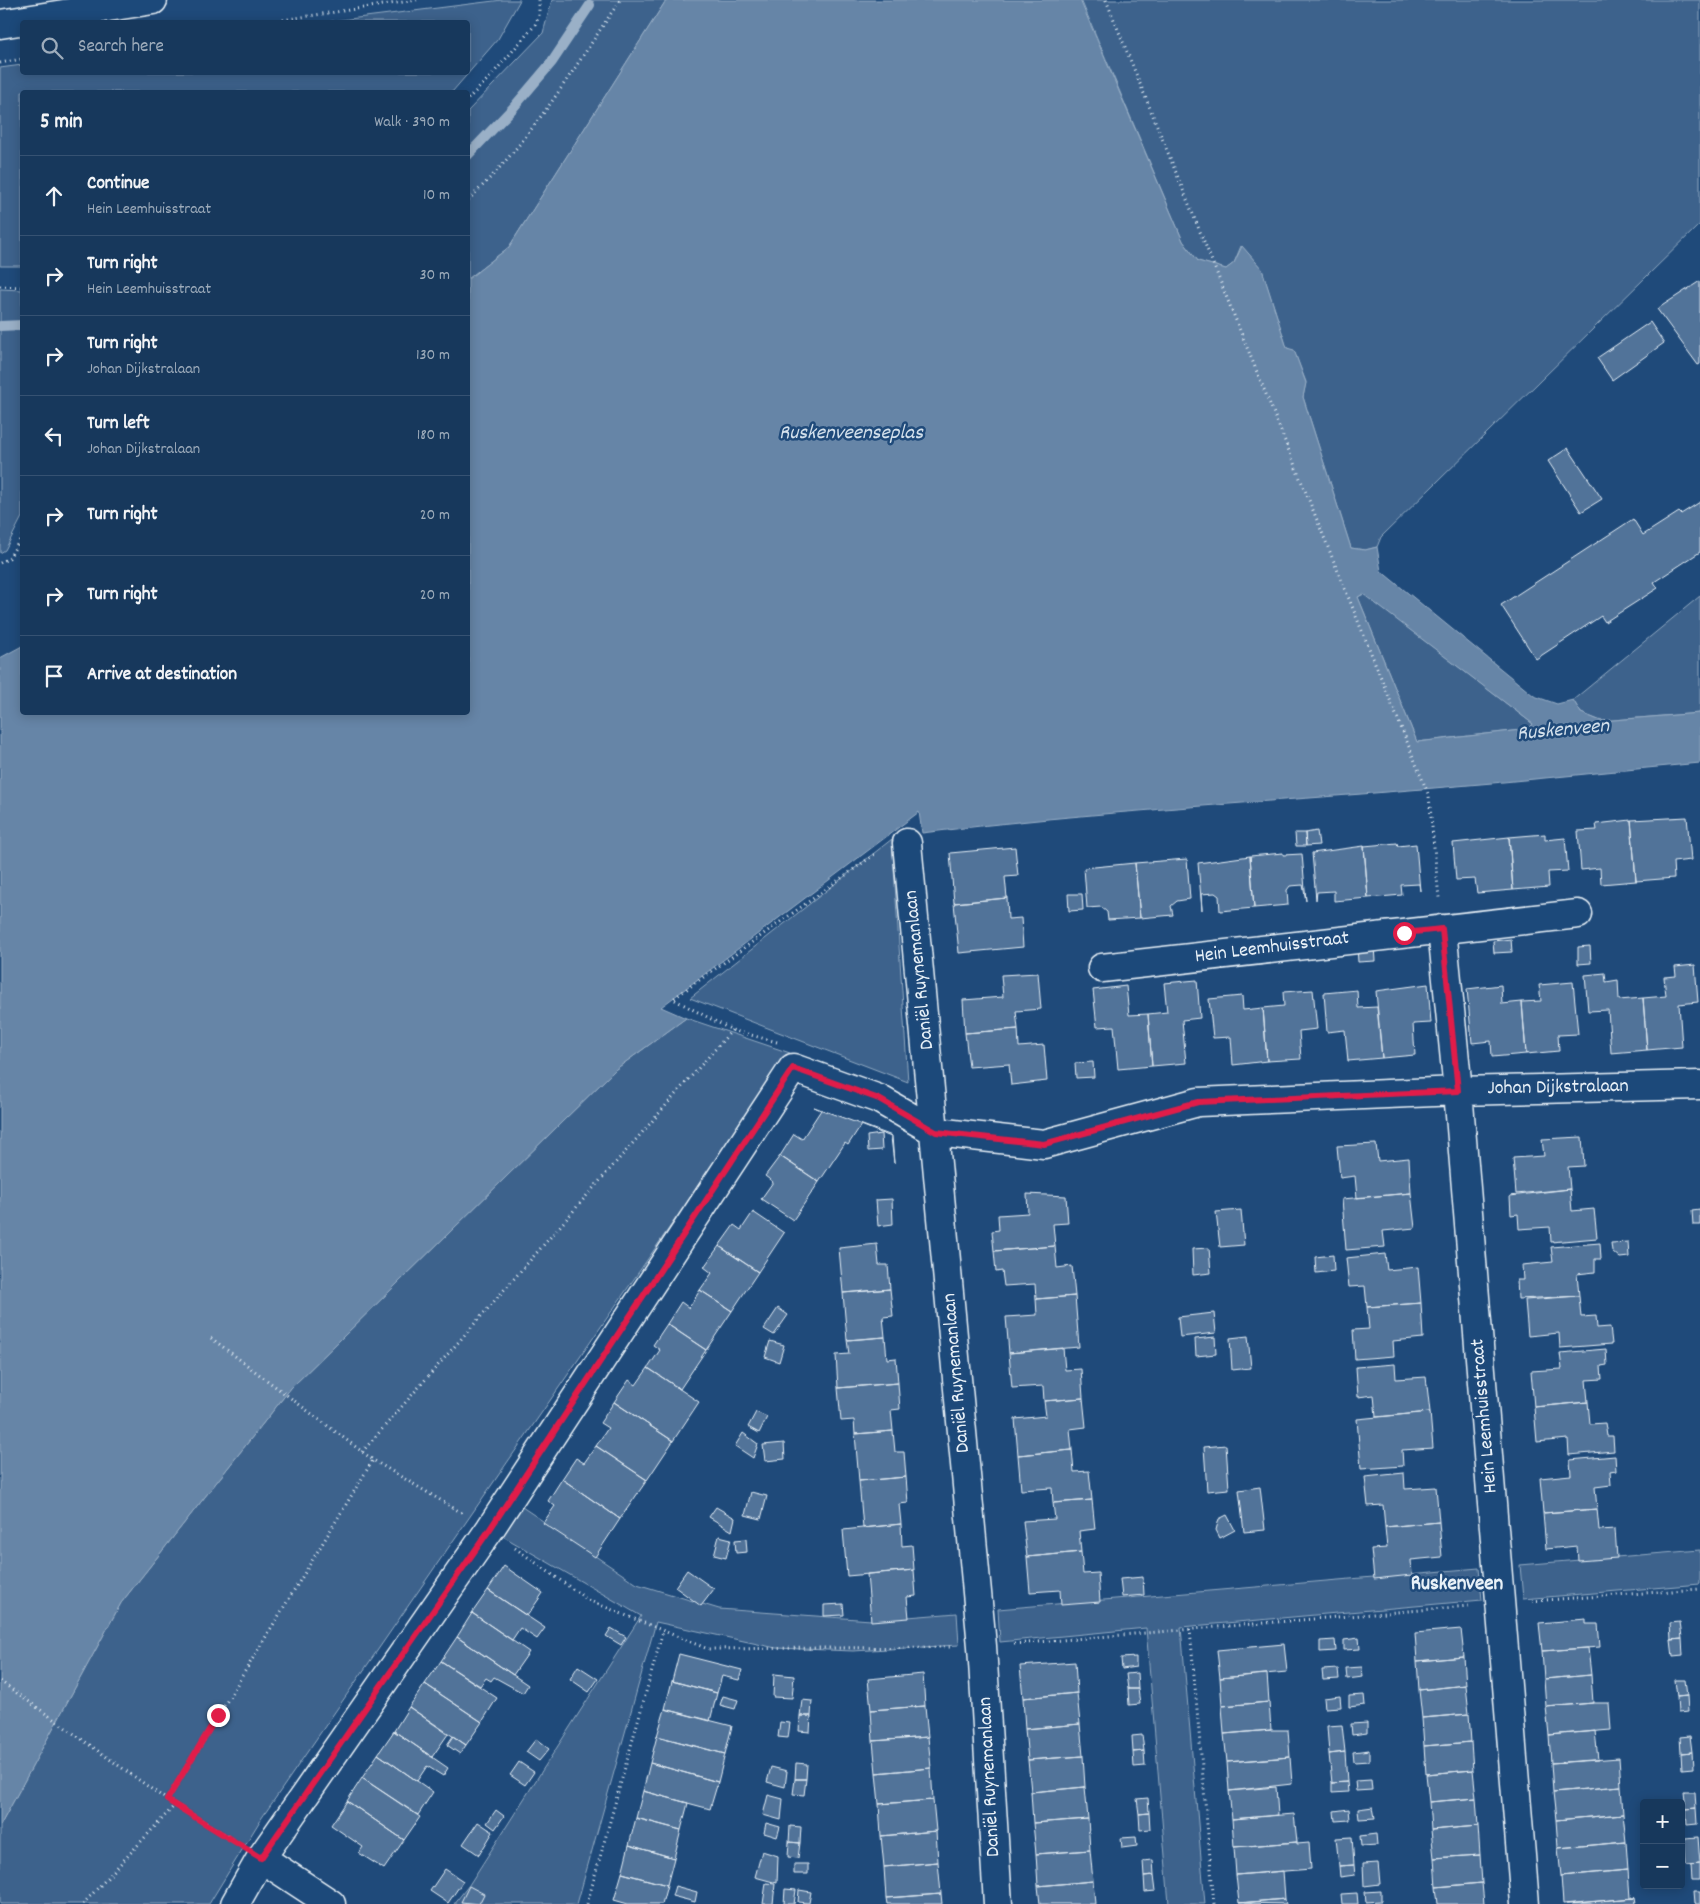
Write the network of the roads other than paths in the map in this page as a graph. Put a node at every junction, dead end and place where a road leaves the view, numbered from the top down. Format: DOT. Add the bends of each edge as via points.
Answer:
graph roads {
  1 [pos="153,0"];
  2 [pos="26,20"];
  3 [pos="20,21"];
  4 [pos="0,24"];
  5 [pos="907,843"];
  6 [pos="1578,914"];
  7 [pos="1442,929"];
  8 [pos="1102,968"];
  9 [pos="1700,1085"];
  10 [pos="1458,1091"];
  11 [pos="936,1132"];
  12 [pos="261,1858"];
  13 [pos="234,1904"];
  14 [pos="331,1904"];
  15 [pos="998,1904"];
  16 [pos="1525,1904"];
  1 -- 2 [label="street"];
  3 -- 4 [label="street"];
  5 -- 11 [label="street, Daniël Ruynemanlaan"];
  6 -- 7 [label="street, Hein Leemhuisstraat"];
  7 -- 8 [label="street, Hein Leemhuisstraat"];
  7 -- 10 [label="street, Hein Leemhuisstraat"];
  9 -- 10 [label="street, Johan Dijkstralaan"];
  10 -- 11 [label="street, Johan Dijkstralaan" via="1198,1102 1044,1144"];
  10 -- 16 [label="street, Hein Leemhuisstraat"];
  11 -- 12 [label="street, Johan Dijkstralaan" via="879,1099 793,1068 490,1529"];
  11 -- 15 [label="street, Daniël Ruynemanlaan" via="982,1646"];
  12 -- 13 [label="street"];
  12 -- 14 [label="street"];
}
